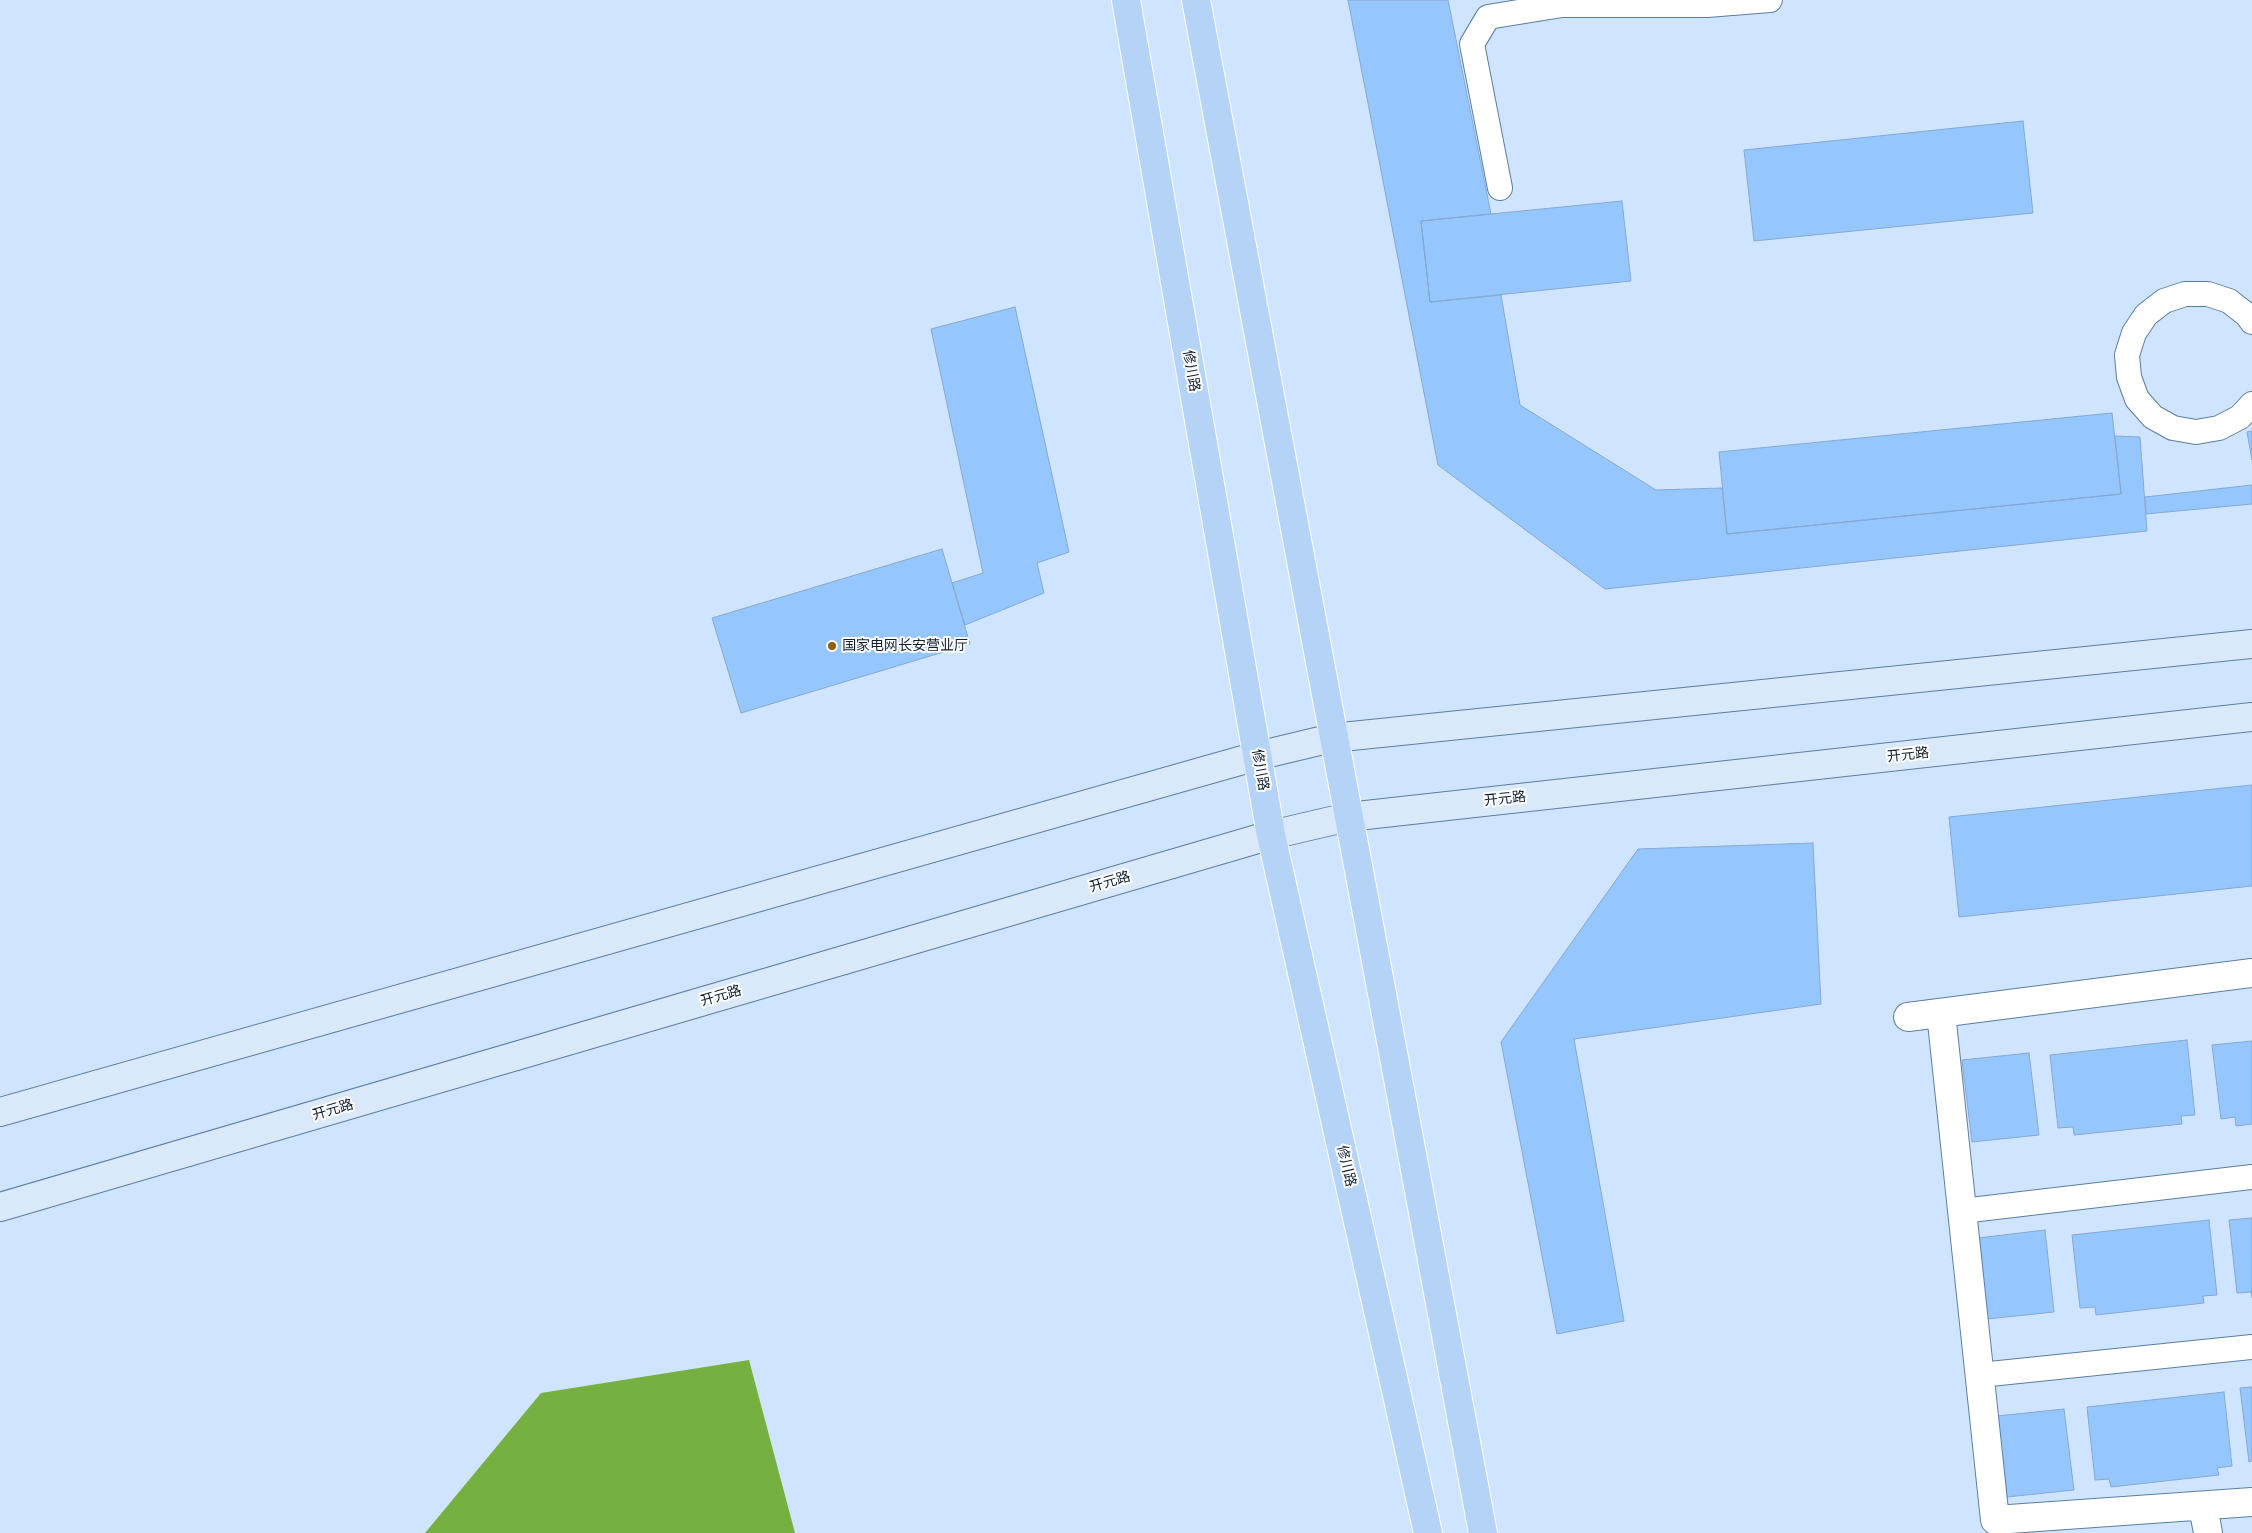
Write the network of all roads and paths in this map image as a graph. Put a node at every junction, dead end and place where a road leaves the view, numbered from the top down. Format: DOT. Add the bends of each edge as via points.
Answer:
graph roads {
  1 [pos="1126,0"];
  2 [pos="1196,0"];
  3 [pos="1770,0"];
  4 [pos="1654,3"];
  5 [pos="1500,188"];
  6 [pos="2252,322"];
  7 [pos="2252,404"];
  8 [pos="2252,644"];
  9 [pos="2252,718"];
  10 [pos="1332,738"];
  11 [pos="1257,756"];
  12 [pos="1348,817"];
  13 [pos="1271,835"];
  14 [pos="2252,973"];
  15 [pos="1941,1013"];
  16 [pos="1908,1017"];
  17 [pos="0,1112"];
  18 [pos="2252,1177"];
  19 [pos="0,1207"];
  20 [pos="1962,1211"];
  21 [pos="2252,1347"];
  22 [pos="1980,1375"];
  23 [pos="2252,1502"];
  24 [pos="2203,1506"];
  25 [pos="1428,1533"];
  26 [pos="1483,1533"];
  27 [pos="2208,1533"];
  1 -- 11 [label="main road, 修川路"];
  2 -- 10 [label="main road"];
  3 -- 4 [label="lane" via="1707,5"];
  4 -- 5 [label="lane" via="1562,5 1488,16 1472,44"];
  6 -- 7 [label="lane" via="2229,302 2208,294 2185,294 2164,301 2146,315 2134,333 2127,355 2129,377 2138,399 2153,417 2173,428 2196,432 2219,428 2240,417"];
  8 -- 10 [label="main road"];
  9 -- 12 [label="main road, 开元路"];
  10 -- 11 [label="main road"];
  10 -- 12 [label="main road"];
  11 -- 13 [label="main road, 修川路"];
  11 -- 17 [label="main road"];
  12 -- 13 [label="main road, 开元路"];
  12 -- 26 [label="main road"];
  13 -- 19 [label="main road, 开元路"];
  13 -- 25 [label="main road, 修川路"];
  14 -- 15 [label="street"];
  15 -- 16 [label="street"];
  15 -- 20 [label="street"];
  18 -- 20 [label="lane"];
  20 -- 22 [label="street"];
  21 -- 22 [label="lane"];
  22 -- 24 [label="street" via="1995,1520"];
  23 -- 24 [label="street"];
  24 -- 27 [label="street"];
}
